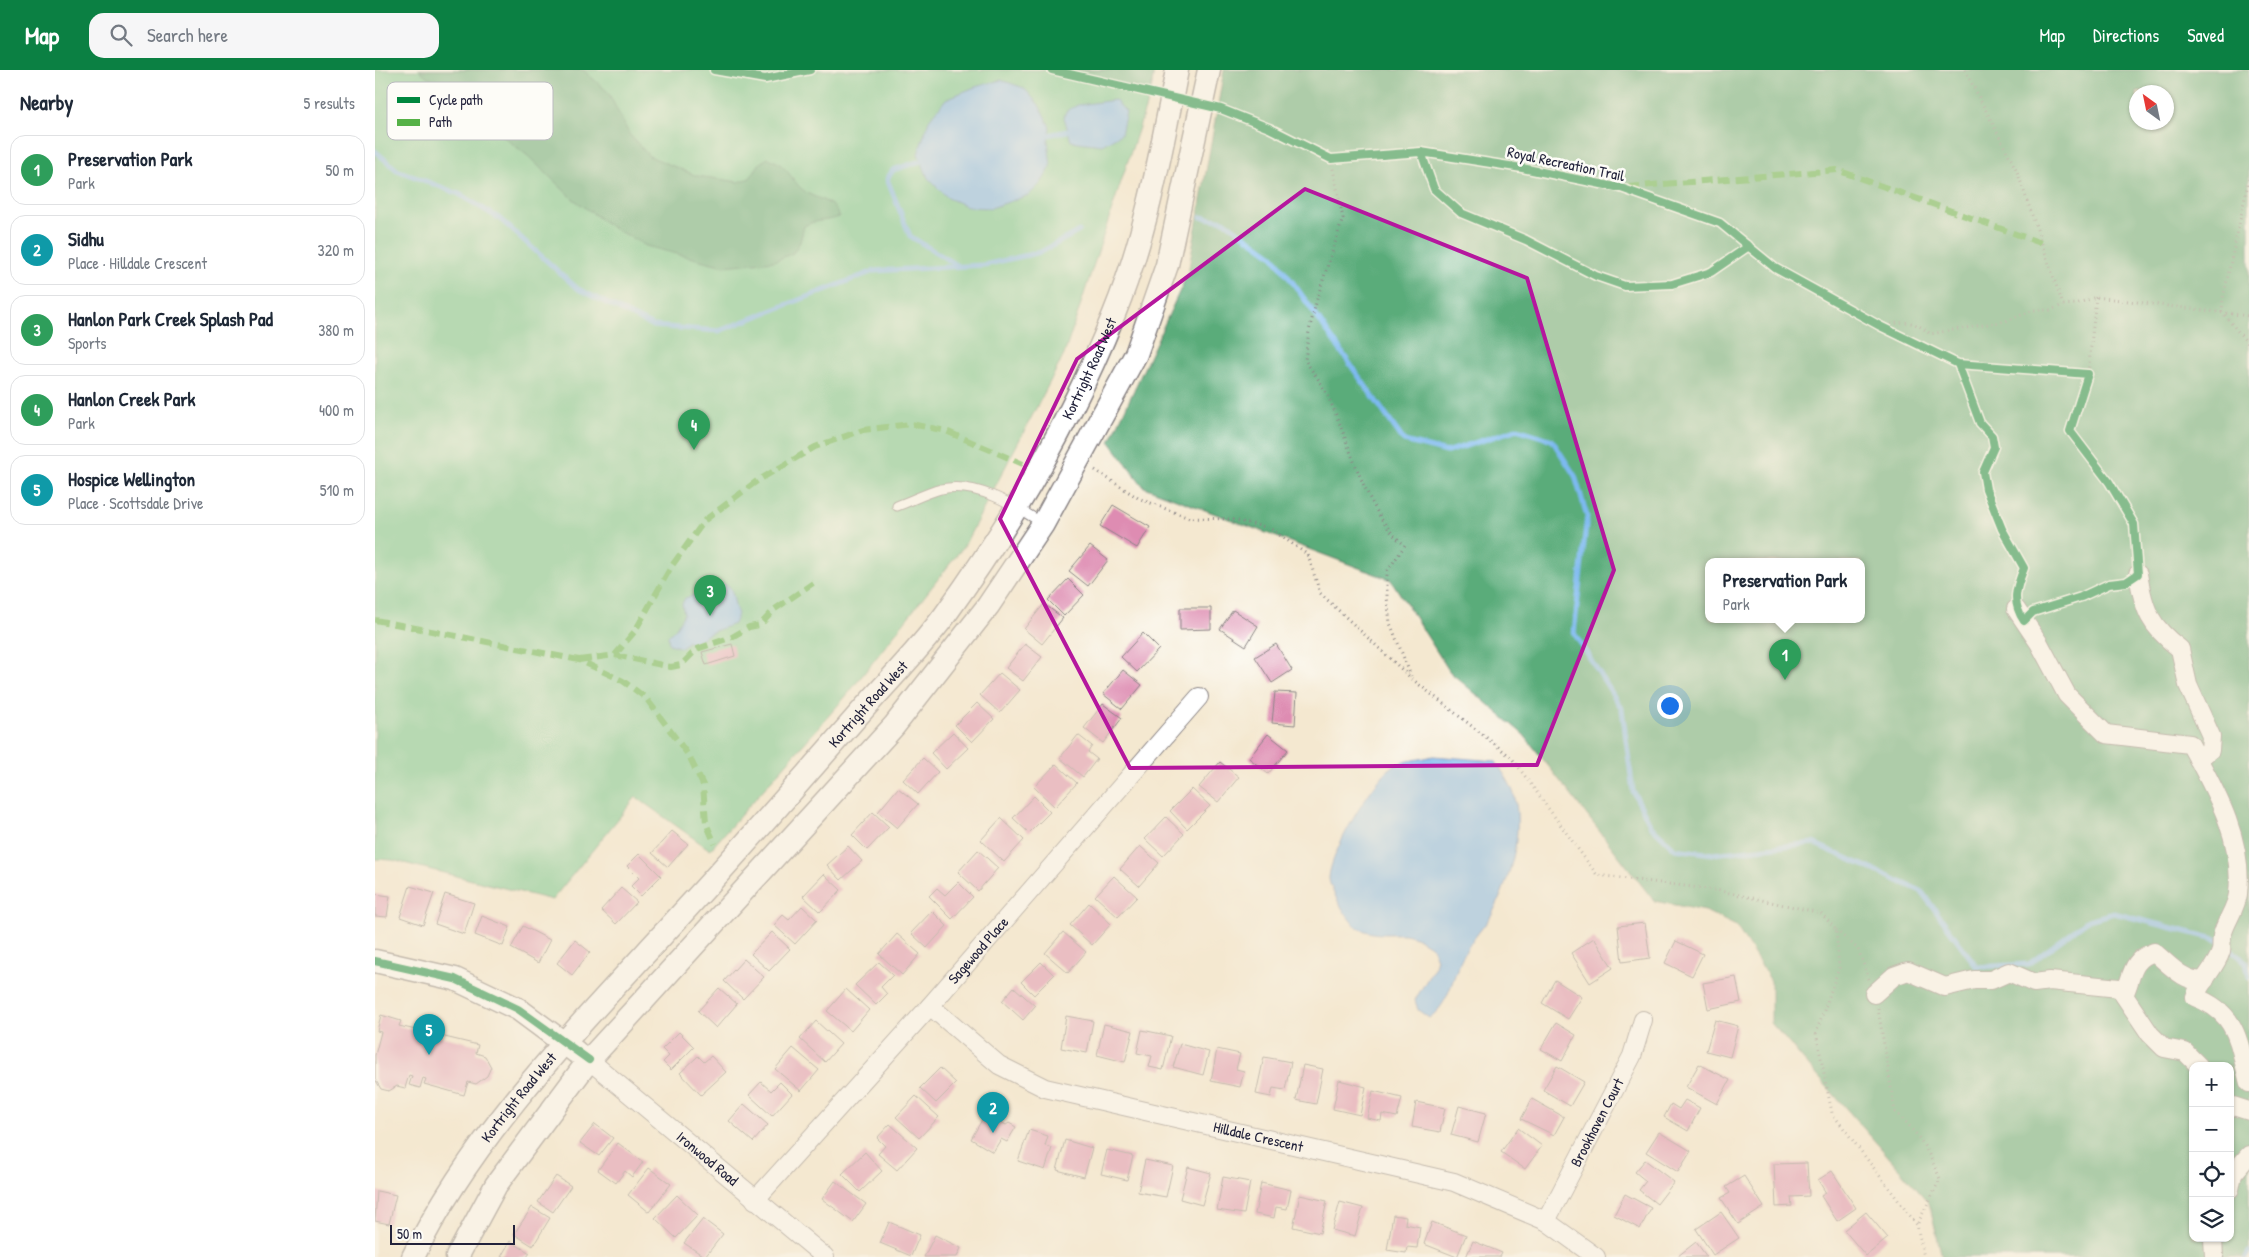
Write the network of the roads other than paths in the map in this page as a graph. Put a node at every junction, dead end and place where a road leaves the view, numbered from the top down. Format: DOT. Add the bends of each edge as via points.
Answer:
graph roads {
  1 [pos="1177,70"];
  2 [pos="1209,70"];
  3 [pos="897,506"];
  4 [pos="1016,507"];
  5 [pos="1043,524"];
  6 [pos="2139,574"];
  7 [pos="2020,615"];
  8 [pos="1199,696"];
  9 [pos="2198,759"];
  10 [pos="375,961"];
  11 [pos="2205,980"];
  12 [pos="1874,994"];
  13 [pos="2124,995"];
  14 [pos="930,1006"];
  15 [pos="1643,1020"];
  16 [pos="564,1043"];
  17 [pos="589,1060"];
  18 [pos="2195,1062"];
  19 [pos="2249,1082"];
  20 [pos="2234,1106"];
  21 [pos="2249,1112"];
  22 [pos="2249,1155"];
  23 [pos="2234,1173"];
  24 [pos="755,1200"];
  25 [pos="1546,1221"];
  26 [pos="2213,1242"];
  27 [pos="413,1257"];
  28 [pos="457,1257"];
  29 [pos="825,1257"];
  30 [pos="1596,1257"];
  31 [pos="2213,1257"];
  1 -- 4 [label="street, Kortright Road West" via="1163,150 1116,311 1056,442"];
  2 -- 5 [label="street, Kortright Road West" via="1167,266 1136,354"];
  3 -- 4 [label="lane" via="941,489 970,488"];
  4 -- 5 [label="lane"];
  4 -- 16 [label="street, Kortright Road West" via="944,617 739,852"];
  5 -- 17 [label="street, Kortright Road West" via="988,606 894,726"];
  6 -- 9 [label="street" via="2143,604 2167,639 2180,649 2188,685 2211,736 2210,750"];
  7 -- 9 [label="street" via="2067,695 2106,734 2190,744"];
  8 -- 14 [label="street, Sagewood Place"];
  9 -- 11 [label="street" via="2223,806 2234,843 2238,872 2238,895 2232,915 2222,934 2221,951"];
  10 -- 16 [label="street" via="455,979 518,1009"];
  11 -- 13 [label="street" via="2195,982 2187,979 2154,952 2135,964"];
  11 -- 19 [label="street" via="2195,997 2212,1004 2232,1024"];
  12 -- 13 [label="street" via="1894,976 1908,971 1945,987 1974,980 1991,980 2009,972 2034,983 2050,981 2119,988"];
  13 -- 18 [label="street" via="2150,1034 2164,1048 2185,1052"];
  14 -- 24 [label="street, Sagewood Place"];
  14 -- 25 [label="street, Hilldale Crescent" via="999,1065 1045,1088 1453,1182"];
  15 -- 25 [label="street, Brookhaven Court" via="1632,1056"];
  16 -- 17 [label="street"];
  16 -- 27 [label="street, Kortright Road West" via="470,1160 431,1220"];
  17 -- 24 [label="street, Ironwood Road"];
  17 -- 28 [label="street, Kortright Road West" via="496,1184"];
  20 -- 21 [label="street"];
  22 -- 23 [label="street"];
  24 -- 29 [label="street, Ironwood Road"];
  25 -- 30 [label="street, Hilldale Crescent"];
  26 -- 31 [label="street"];
}
